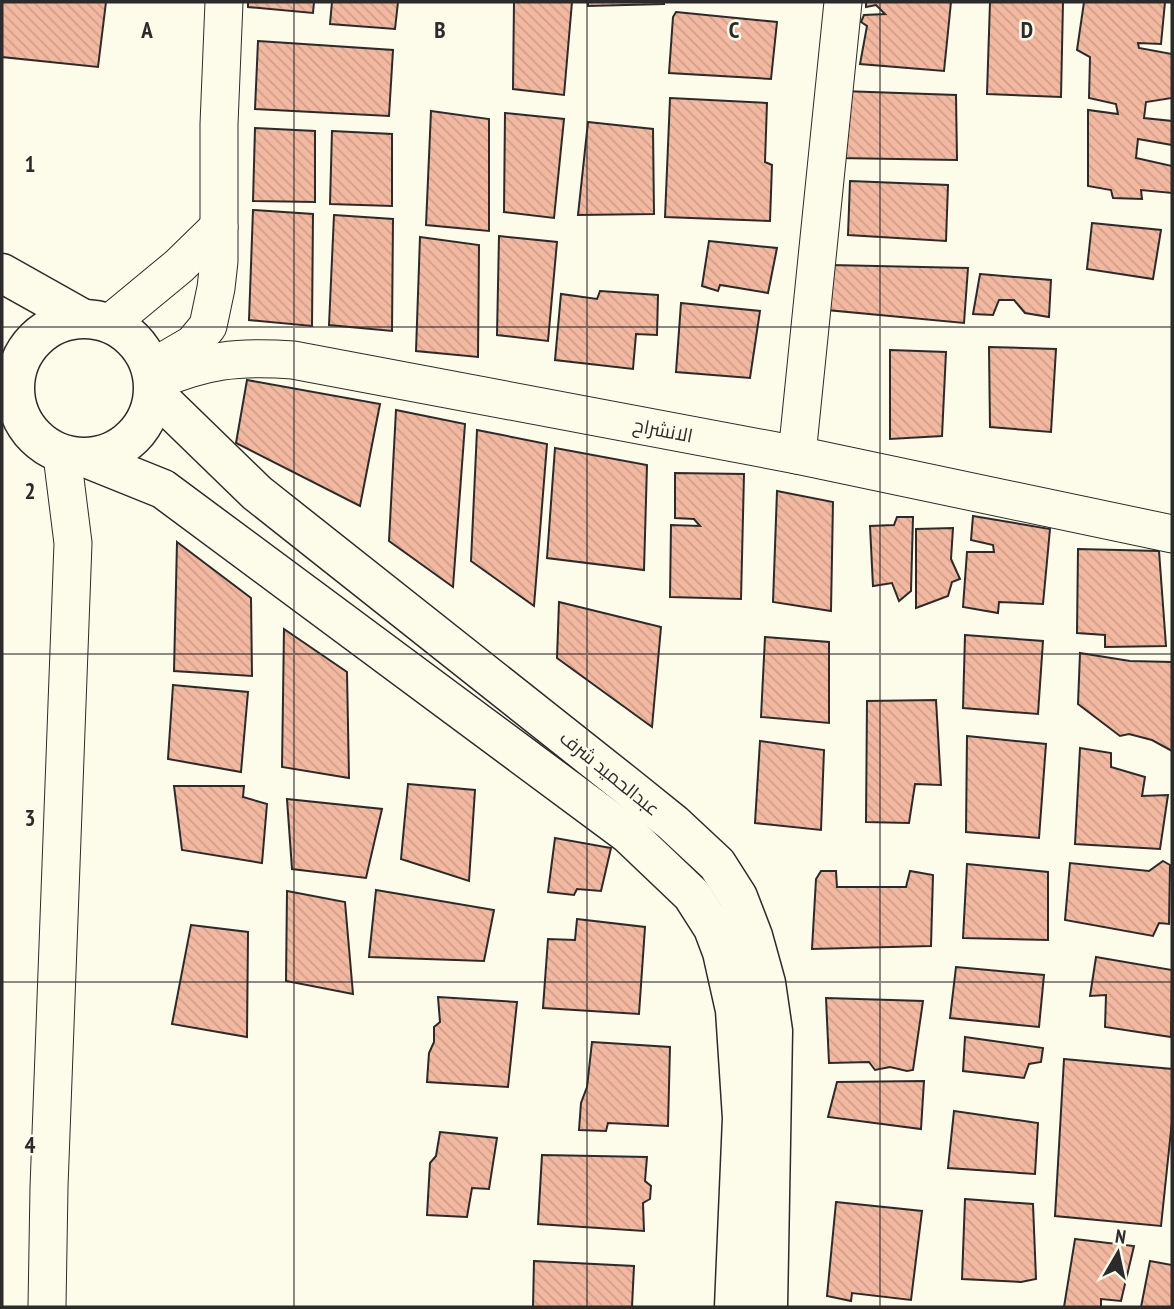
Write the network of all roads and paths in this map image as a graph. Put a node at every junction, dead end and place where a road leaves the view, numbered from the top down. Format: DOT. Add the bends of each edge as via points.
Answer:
graph roads {
  1 [pos="224,2"];
  2 [pos="843,2"];
  3 [pos="219,227"];
  4 [pos="2,273"];
  5 [pos="96,321"];
  6 [pos="153,381"];
  7 [pos="10,403"];
  8 [pos="796,455"];
  9 [pos="74,456"];
  10 [pos="1172,534"];
  11 [pos="47,1307"];
  12 [pos="734,1307"];
  13 [pos="768,1307"];
  1 -- 3 [label="street"];
  2 -- 8 [label="street"];
  3 -- 5 [label="street" via="179,266"];
  3 -- 6 [label="street" via="219,261 208,326"];
  4 -- 5 [label="main road"];
  5 -- 6 [label="main road" via="136,341"];
  5 -- 7 [label="main road" via="60,323 41,333 17,368"];
  6 -- 8 [label="street, الانشراح" via="221,360 293,360"];
  6 -- 9 [label="main road" via="149,413 140,431 106,455"];
  6 -- 13 [label="main road, عبدالحميد شرف" via="257,493 646,800 717,864 738,897 753,936 773,1031"];
  7 -- 9 [label="main road" via="43,445"];
  8 -- 10 [label="street, الانشراح"];
  9 -- 11 [label="street"];
  9 -- 12 [label="main road, عبدالحميد شرف" via="163,489 628,834 692,895 723,952 734,1010 741,1118"];
}
